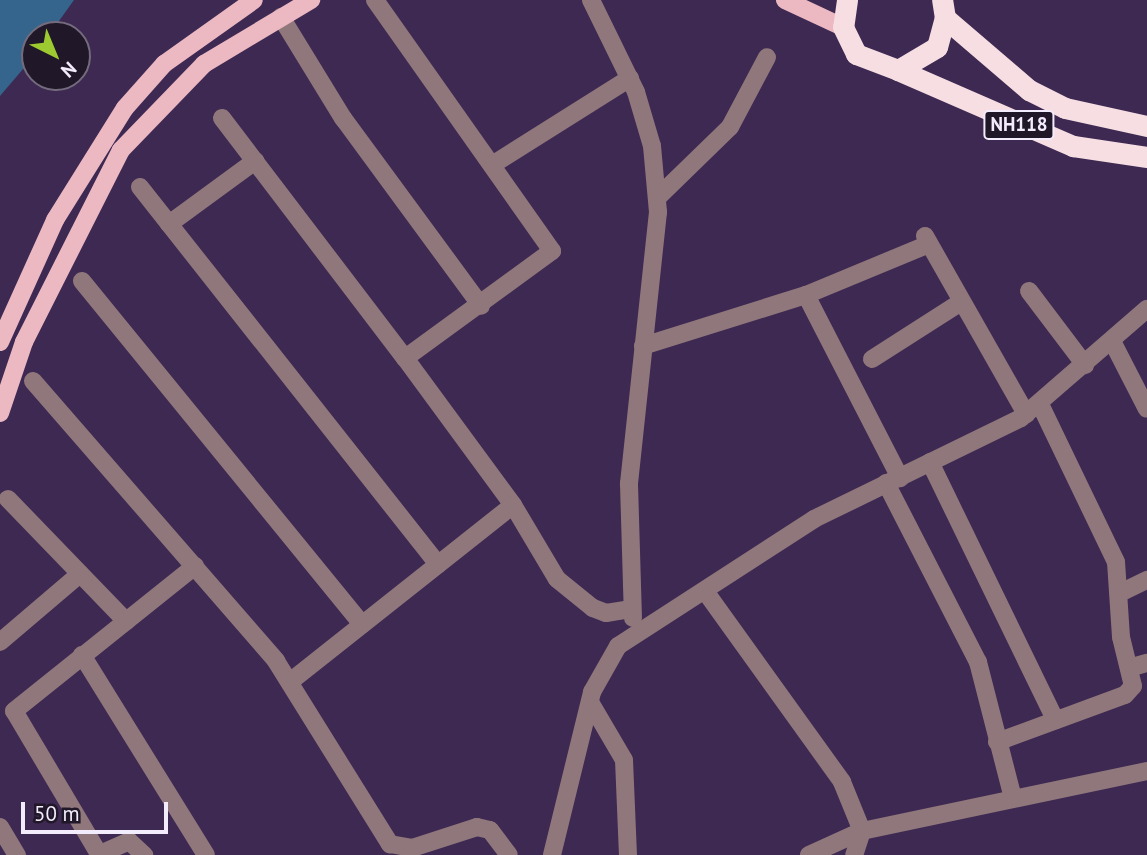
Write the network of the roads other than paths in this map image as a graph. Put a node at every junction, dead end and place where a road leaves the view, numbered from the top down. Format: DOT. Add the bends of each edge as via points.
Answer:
graph roads {
  1 [pos="254,0"];
  2 [pos="311,0"];
  3 [pos="375,0"];
  4 [pos="591,0"];
  5 [pos="785,0"];
  6 [pos="847,0"];
  7 [pos="944,9"];
  8 [pos="281,17"];
  9 [pos="843,27"];
  10 [pos="768,57"];
  11 [pos="898,70"];
  12 [pos="630,78"];
  13 [pos="222,118"];
  14 [pos="1147,127"];
  15 [pos="1147,157"];
  16 [pos="255,161"];
  17 [pos="492,165"];
  18 [pos="140,187"];
  19 [pos="657,198"];
  20 [pos="169,224"];
  21 [pos="82,281"];
  22 [pos="1029,291"];
  23 [pos="806,295"];
  24 [pos="961,302"];
  25 [pos="481,306"];
  26 [pos="1147,309"];
  27 [pos="1112,341"];
  28 [pos="0,342"];
  29 [pos="643,346"];
  30 [pos="405,358"];
  31 [pos="872,359"];
  32 [pos="1085,365"];
  33 [pos="33,381"];
  34 [pos="1033,409"];
  35 [pos="1147,409"];
  36 [pos="0,413"];
  37 [pos="930,462"];
  38 [pos="893,480"];
  39 [pos="8,499"];
  40 [pos="513,505"];
  41 [pos="438,564"];
  42 [pos="195,566"];
  43 [pos="80,574"];
  44 [pos="1147,580"];
  45 [pos="705,592"];
  46 [pos="1122,592"];
  47 [pos="632,609"];
  48 [pos="126,621"];
  49 [pos="362,624"];
  50 [pos="633,632"];
  51 [pos="0,642"];
  52 [pos="82,656"];
  53 [pos="1147,663"];
  54 [pos="1129,668"];
  55 [pos="291,681"];
  56 [pos="590,702"];
  57 [pos="1055,720"];
  58 [pos="997,741"];
  59 [pos="1147,771"];
  60 [pos="1013,798"];
  61 [pos="0,827"];
  62 [pos="862,831"];
  63 [pos="414,852"];
  64 [pos="98,854"];
  65 [pos="17,855"];
  66 [pos="144,855"];
  67 [pos="206,855"];
  68 [pos="509,855"];
  69 [pos="552,855"];
  70 [pos="628,855"];
  71 [pos="808,855"];
  72 [pos="854,855"];
  1 -- 28 [label="main road" via="174,56 125,108 55,220"];
  2 -- 8 [label="main road"];
  3 -- 17 [label="street"];
  4 -- 12 [label="street"];
  5 -- 9 [label="main road"];
  6 -- 9 [label="highway"];
  7 -- 11 [label="highway, NH118" via="937,47"];
  7 -- 14 [label="highway, NH118" via="1030,90 1065,108"];
  8 -- 25 [label="street" via="343,118"];
  8 -- 36 [label="main road" via="204,64 121,150 24,342"];
  9 -- 11 [label="highway, NH118" via="862,59"];
  10 -- 19 [label="street" via="730,127"];
  11 -- 15 [label="highway, NH118" via="1073,146"];
  12 -- 17 [label="street"];
  12 -- 19 [label="street" via="652,146"];
  13 -- 16 [label="street"];
  16 -- 20 [label="street"];
  16 -- 30 [label="street"];
  17 -- 25 [label="street" via="552,251"];
  18 -- 20 [label="street"];
  19 -- 29 [label="street"];
  20 -- 41 [label="street"];
  21 -- 49 [label="street"];
  22 -- 32 [label="street"];
  23 -- 24 [label="street" via="927,240"];
  23 -- 29 [label="street"];
  23 -- 38 [label="street"];
  24 -- 31 [label="street"];
  24 -- 34 [label="street"];
  25 -- 30 [label="street"];
  26 -- 27 [label="street"];
  27 -- 32 [label="street"];
  27 -- 35 [label="street"];
  29 -- 47 [label="street" via="629,484"];
  30 -- 40 [label="street"];
  32 -- 34 [label="street"];
  33 -- 42 [label="street"];
  34 -- 37 [label="street"];
  34 -- 46 [label="street" via="1116,562"];
  37 -- 38 [label="street"];
  37 -- 57 [label="street"];
  38 -- 45 [label="street" via="814,519"];
  38 -- 58 [label="street" via="969,642"];
  39 -- 43 [label="street"];
  40 -- 41 [label="street"];
  40 -- 47 [label="street" via="557,579 600,611"];
  41 -- 49 [label="street"];
  42 -- 48 [label="street"];
  42 -- 55 [label="street"];
  43 -- 48 [label="street"];
  43 -- 51 [label="street"];
  44 -- 46 [label="street"];
  45 -- 50 [label="street"];
  45 -- 62 [label="street" via="842,782"];
  46 -- 54 [label="street" via="1119,623"];
  47 -- 50 [label="street"];
  48 -- 52 [label="street"];
  49 -- 55 [label="street"];
  50 -- 56 [label="street" via="603,665"];
  52 -- 64 [label="street" via="14,716"];
  52 -- 67 [label="street"];
  53 -- 54 [label="street"];
  54 -- 57 [label="street" via="1133,686 1125,695"];
  55 -- 63 [label="street" via="371,822 390,844"];
  56 -- 69 [label="street"];
  56 -- 70 [label="street" via="624,761"];
  57 -- 58 [label="street"];
  58 -- 60 [label="street"];
  59 -- 60 [label="street"];
  60 -- 62 [label="street"];
  61 -- 65 [label="street"];
  62 -- 71 [label="street"];
  62 -- 72 [label="street"];
  63 -- 68 [label="street" via="477,827 489,830"];
  64 -- 66 [label="street" via="129,841"];
}
